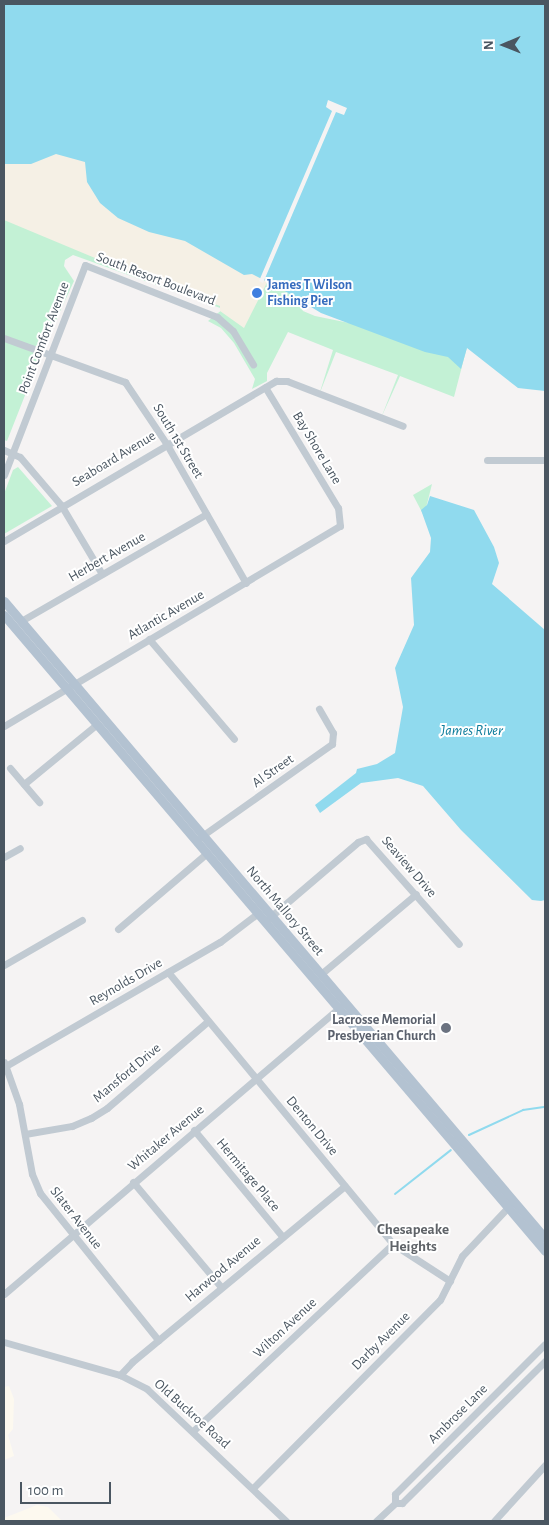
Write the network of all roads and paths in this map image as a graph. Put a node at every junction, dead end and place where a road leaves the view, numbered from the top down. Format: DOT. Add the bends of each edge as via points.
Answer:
graph roads {
  1 [pos="85,266"];
  2 [pos="4,338"];
  3 [pos="50,356"];
  4 [pos="253,364"];
  5 [pos="266,387"];
  6 [pos="403,426"];
  7 [pos="166,443"];
  8 [pos="4,450"];
  9 [pos="12,453"];
  10 [pos="487,460"];
  11 [pos="545,460"];
  12 [pos="4,475"];
  13 [pos="61,505"];
  14 [pos="206,514"];
  15 [pos="341,524"];
  16 [pos="4,541"];
  17 [pos="102,574"];
  18 [pos="246,583"];
  19 [pos="4,600"];
  20 [pos="4,615"];
  21 [pos="21,621"];
  22 [pos="149,639"];
  23 [pos="70,686"];
  24 [pos="319,709"];
  25 [pos="97,724"];
  26 [pos="4,726"];
  27 [pos="234,739"];
  28 [pos="10,768"];
  29 [pos="24,784"];
  30 [pos="39,802"];
  31 [pos="200,837"];
  32 [pos="20,848"];
  33 [pos="207,853"];
  34 [pos="4,857"];
  35 [pos="416,894"];
  36 [pos="258,914"];
  37 [pos="268,918"];
  38 [pos="82,920"];
  39 [pos="118,929"];
  40 [pos="460,944"];
  41 [pos="4,965"];
  42 [pos="168,972"];
  43 [pos="321,974"];
  44 [pos="342,1005"];
  45 [pos="208,1021"];
  46 [pos="4,1065"];
  47 [pos="256,1078"];
  48 [pos="194,1130"];
  49 [pos="25,1134"];
  50 [pos="134,1182"];
  51 [pos="345,1186"];
  52 [pos="511,1204"];
  53 [pos="71,1234"];
  54 [pos="282,1236"];
  55 [pos="545,1238"];
  56 [pos="393,1244"];
  57 [pos="545,1252"];
  58 [pos="450,1281"];
  59 [pos="221,1287"];
  60 [pos="4,1294"];
  61 [pos="158,1340"];
  62 [pos="4,1342"];
  63 [pos="545,1344"];
  64 [pos="545,1361"];
  65 [pos="120,1376"];
  66 [pos="194,1430"];
  67 [pos="545,1464"];
  68 [pos="253,1488"];
  69 [pos="394,1503"];
  70 [pos="286,1521"];
  71 [pos="376,1521"];
  72 [pos="494,1521"];
  1 -- 3 [label="street, Point Comfort Avenue"];
  1 -- 4 [label="street, South Resort Boulevard" via="217,317 233,331"];
  2 -- 3 [label="street, South 1st Street"];
  3 -- 7 [label="street, South 1st Street" via="125,382"];
  3 -- 9 [label="street, Point Comfort Avenue"];
  5 -- 6 [label="street, Seaboard Avenue" via="276,381 287,381"];
  5 -- 7 [label="street, Seaboard Avenue"];
  5 -- 15 [label="street, Bay Shore Lane" via="338,508"];
  7 -- 13 [label="street, Seaboard Avenue"];
  7 -- 14 [label="street, South 1st Street"];
  8 -- 9 [label="street"];
  9 -- 12 [label="street, Point Comfort Avenue"];
  9 -- 13 [label="street" via="20,457"];
  10 -- 11 [label="street"];
  13 -- 16 [label="street, Seaboard Avenue"];
  13 -- 17 [label="street"];
  14 -- 17 [label="street, Herbert Avenue"];
  14 -- 18 [label="street, South 1st Street"];
  15 -- 18 [label="street, Atlantic Avenue"];
  17 -- 21 [label="street, Herbert Avenue"];
  18 -- 22 [label="street, Atlantic Avenue"];
  19 -- 21 [label="main road, North Mallory Street"];
  20 -- 23 [label="main road, North Mallory Street"];
  21 -- 23 [label="main road, North Mallory Street"];
  22 -- 23 [label="street, Atlantic Avenue"];
  22 -- 27 [label="street"];
  23 -- 25 [label="main road, North Mallory Street"];
  23 -- 26 [label="street, Atlantic Avenue"];
  23 -- 31 [label="main road, North Mallory Street"];
  24 -- 31 [label="street, Al Street" via="333,733 332,744"];
  25 -- 29 [label="street"];
  25 -- 31 [label="main road, North Mallory Street"];
  28 -- 29 [label="street"];
  29 -- 30 [label="street"];
  31 -- 33 [label="main road, North Mallory Street"];
  31 -- 37 [label="main road, North Mallory Street"];
  32 -- 34 [label="street"];
  33 -- 36 [label="main road, North Mallory Street"];
  33 -- 39 [label="street"];
  35 -- 37 [label="street, Seaview Drive" via="374,844 362,840"];
  35 -- 40 [label="street, Seaview Drive"];
  35 -- 43 [label="street"];
  36 -- 37 [label="main road, North Mallory Street"];
  36 -- 42 [label="street, Reynolds Drive" via="220,942"];
  37 -- 43 [label="main road, North Mallory Street"];
  37 -- 44 [label="main road, North Mallory Street"];
  38 -- 41 [label="street"];
  42 -- 45 [label="street, Denton Drive"];
  42 -- 46 [label="street, Reynolds Drive"];
  43 -- 44 [label="main road, North Mallory Street"];
  44 -- 47 [label="street, Whitaker Avenue"];
  44 -- 52 [label="main road, North Mallory Street"];
  45 -- 47 [label="street, Denton Drive"];
  45 -- 49 [label="street, Mansford Drive" via="91,1118 72,1126"];
  46 -- 49 [label="street, Slater Avenue"];
  47 -- 48 [label="street, Whitaker Avenue"];
  47 -- 51 [label="street, Denton Drive"];
  48 -- 50 [label="street, Whitaker Avenue"];
  48 -- 54 [label="street, Hermitage Place"];
  49 -- 53 [label="street, Slater Avenue" via="36,1184"];
  50 -- 53 [label="street, Whitaker Avenue"];
  50 -- 59 [label="street"];
  51 -- 54 [label="street, Harwood Avenue"];
  51 -- 56 [label="street, Denton Drive"];
  52 -- 55 [label="main road, North Mallory Street"];
  52 -- 57 [label="main road, North Mallory Street"];
  52 -- 58 [label="street, Darby Avenue" via="462,1256"];
  53 -- 60 [label="street, Whitaker Avenue"];
  53 -- 61 [label="street, Slater Avenue"];
  54 -- 59 [label="street, Harwood Avenue"];
  56 -- 58 [label="street, Denton Drive"];
  56 -- 66 [label="street, Wilton Avenue"];
  58 -- 68 [label="street, Darby Avenue" via="440,1300"];
  59 -- 61 [label="street, Harwood Avenue"];
  61 -- 65 [label="street, Harwood Avenue"];
  62 -- 65 [label="street, Old Buckroe Road"];
  63 -- 69 [label="street, Ambrose Lane" via="395,1494"];
  64 -- 69 [label="street, Ambrose Lane" via="402,1503"];
  65 -- 66 [label="street, Old Buckroe Road" via="153,1394"];
  66 -- 68 [label="street, Old Buckroe Road"];
  67 -- 72 [label="street"];
  68 -- 70 [label="street, Old Buckroe Road"];
  69 -- 71 [label="street, Ambrose Lane"];
}
